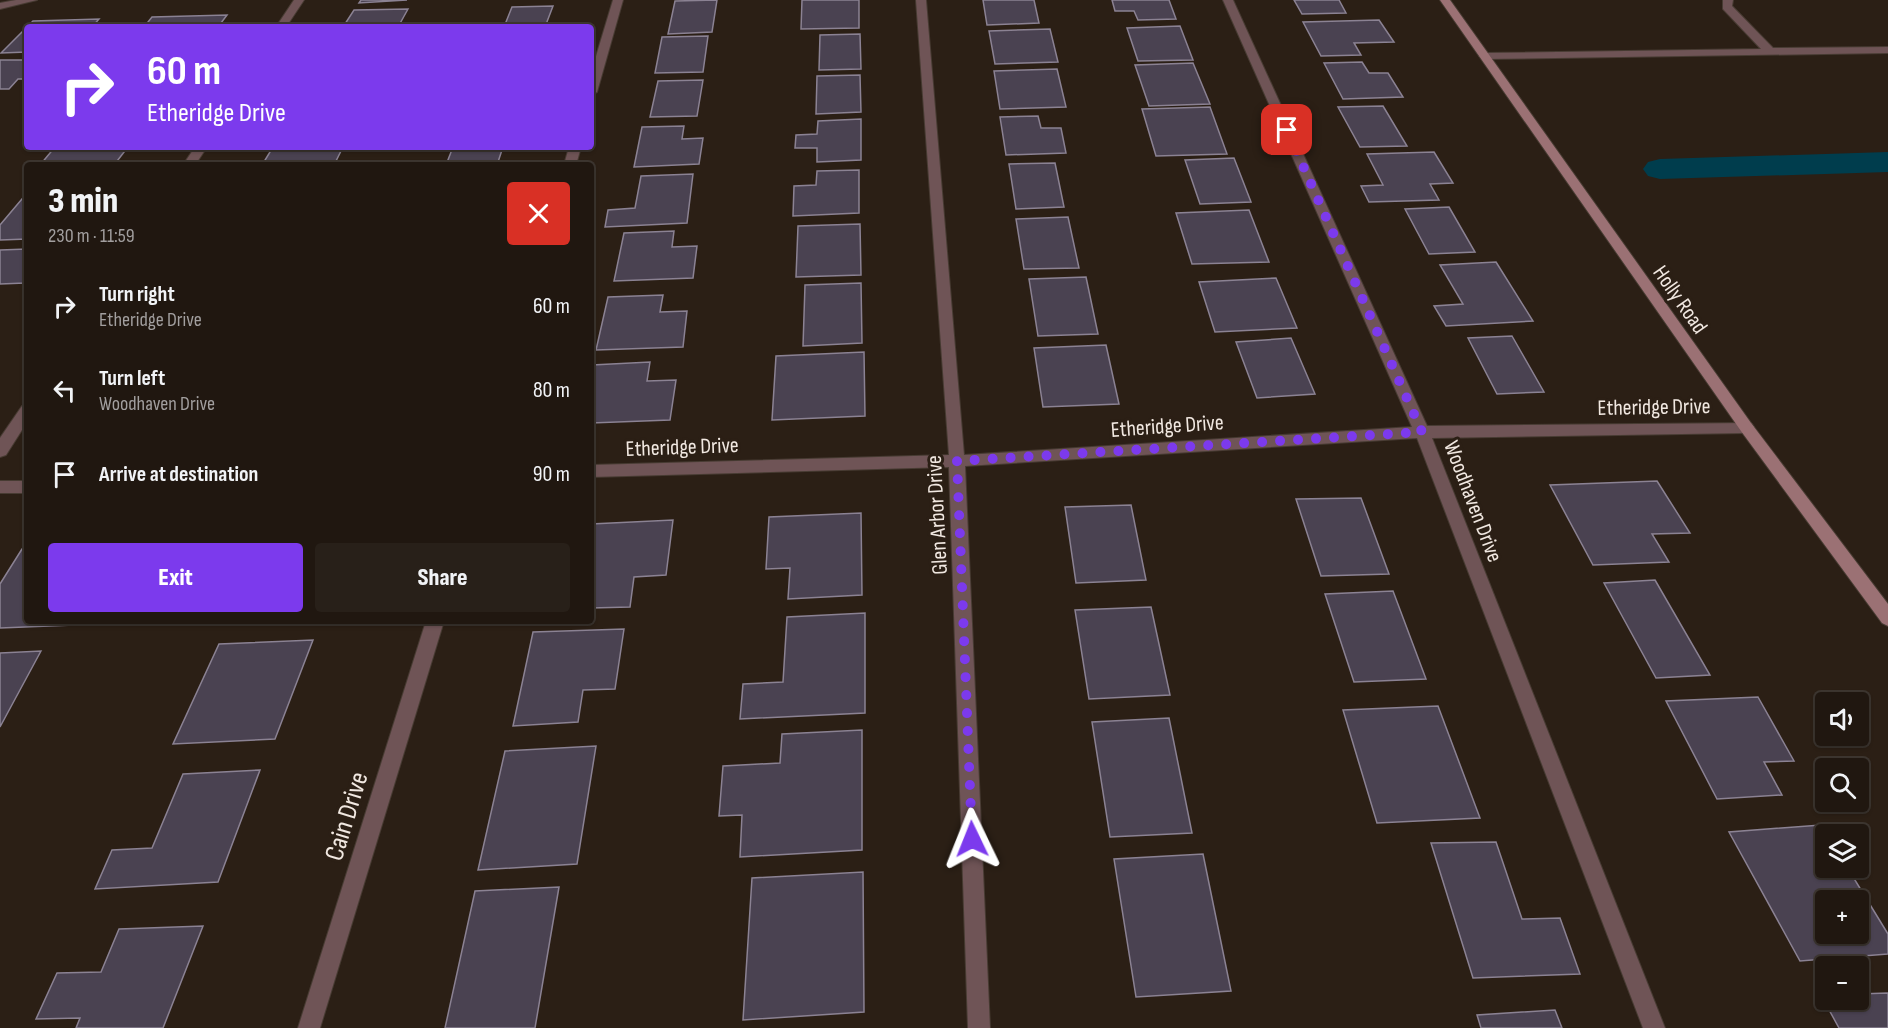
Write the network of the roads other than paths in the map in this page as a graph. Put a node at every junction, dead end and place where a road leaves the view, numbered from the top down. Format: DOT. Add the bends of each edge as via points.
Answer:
graph roads {
  1 [pos="32,0"];
  2 [pos="299,0"];
  3 [pos="618,0"];
  4 [pos="921,0"];
  5 [pos="1228,0"];
  6 [pos="1444,0"];
  7 [pos="1728,0"];
  8 [pos="0,6"];
  9 [pos="283,24"];
  10 [pos="1888,50"];
  11 [pos="1770,52"];
  12 [pos="1484,56"];
  13 [pos="594,82"];
  14 [pos="24,415"];
  15 [pos="1746,427"];
  16 [pos="1422,432"];
  17 [pos="0,451"];
  18 [pos="957,461"];
  19 [pos="594,471"];
  20 [pos="24,486"];
  21 [pos="0,487"];
  22 [pos="1888,618"];
  23 [pos="434,624"];
  24 [pos="309,1028"];
  25 [pos="979,1028"];
  26 [pos="1654,1028"];
  1 -- 8 [label="street"];
  2 -- 9 [label="street"];
  3 -- 13 [label="street"];
  4 -- 18 [label="street, Glen Arbor Drive"];
  5 -- 16 [label="street, Woodhaven Drive"];
  6 -- 12 [label="main road, Holly Road"];
  7 -- 11 [label="street" via="1727,7"];
  10 -- 11 [label="street"];
  11 -- 12 [label="street"];
  12 -- 15 [label="main road, Holly Road"];
  14 -- 17 [label="street"];
  15 -- 16 [label="street, Etheridge Drive"];
  15 -- 22 [label="main road, Holly Road"];
  16 -- 18 [label="street, Etheridge Drive"];
  16 -- 26 [label="street, Woodhaven Drive"];
  18 -- 19 [label="street, Etheridge Drive"];
  18 -- 25 [label="street, Glen Arbor Drive"];
  20 -- 21 [label="street"];
  23 -- 24 [label="street, Cain Drive"];
}
